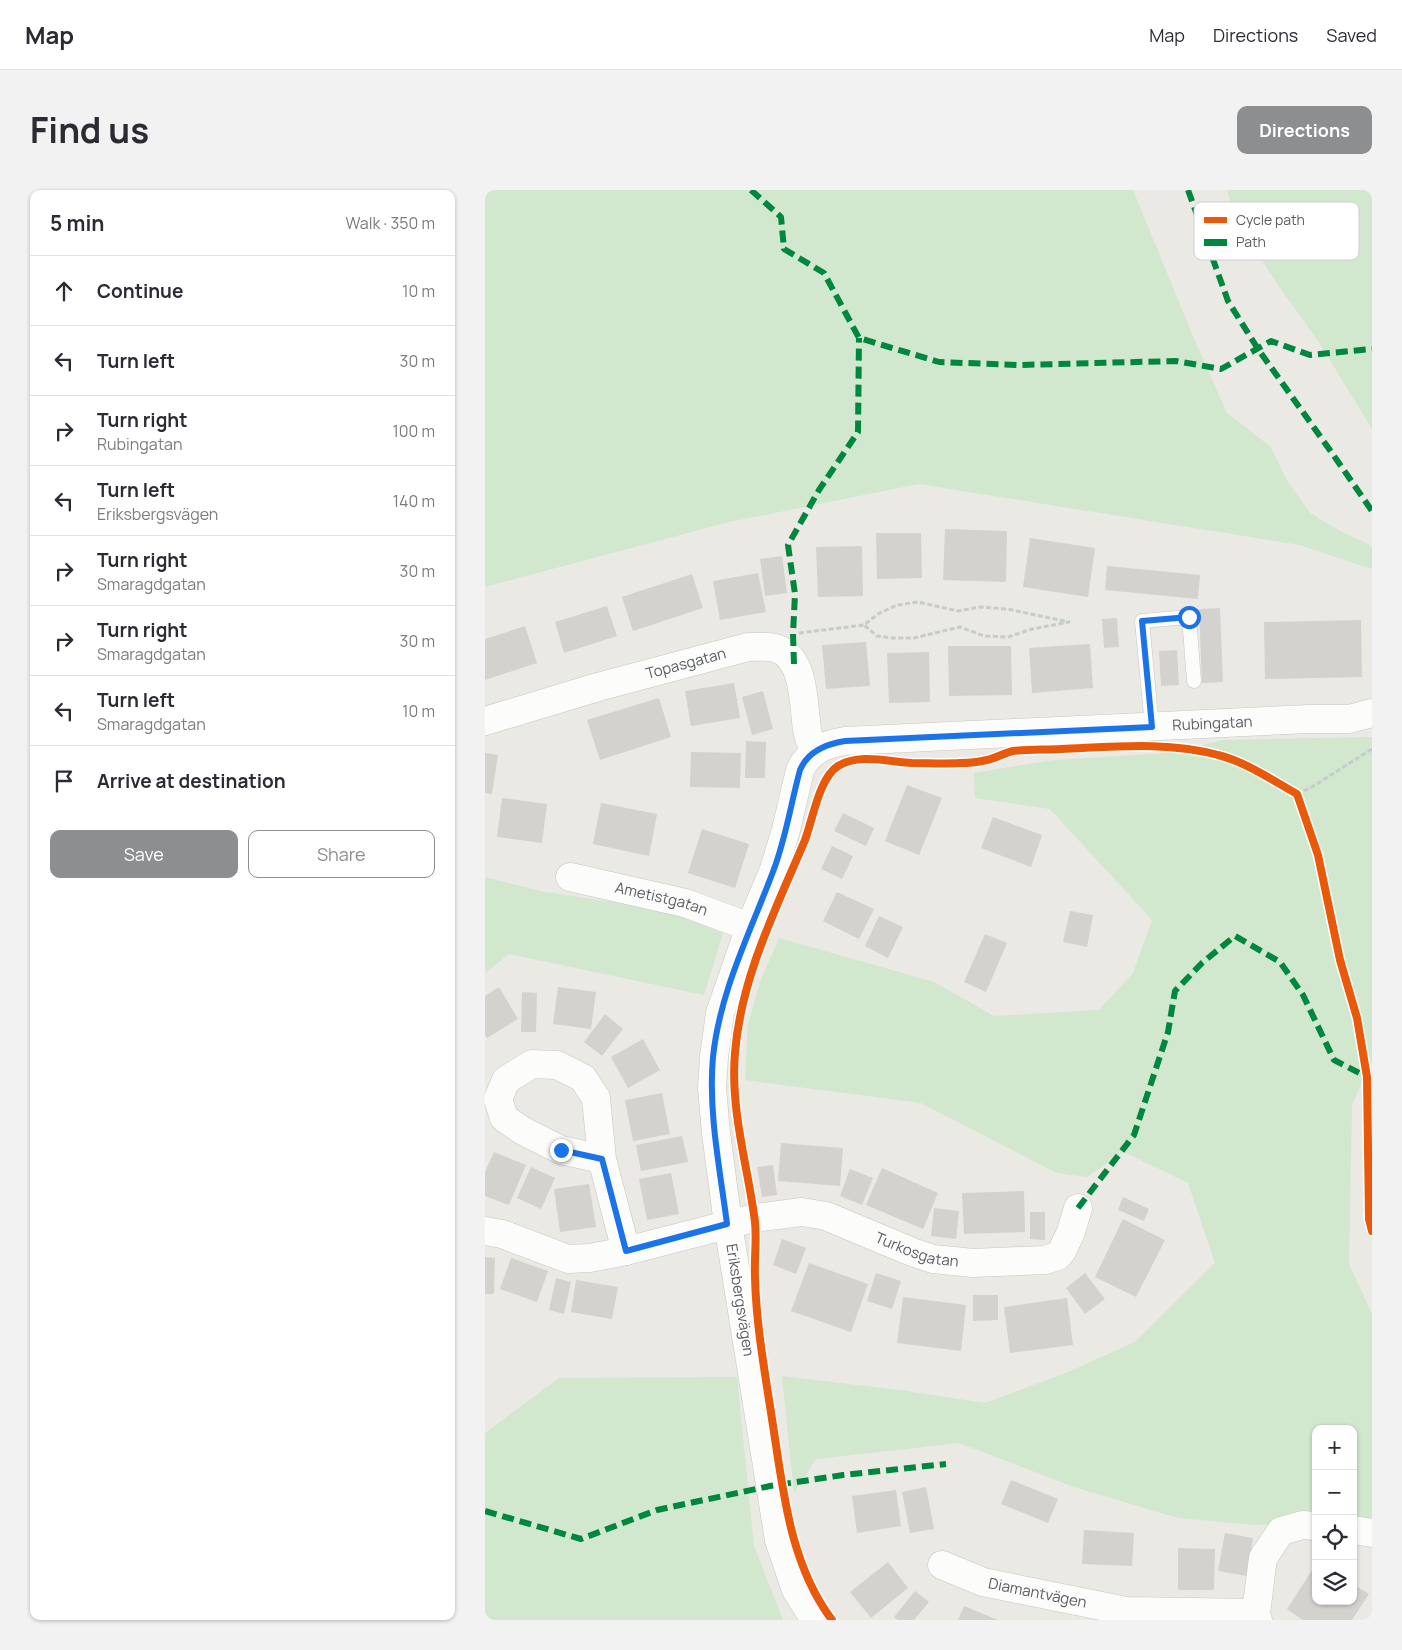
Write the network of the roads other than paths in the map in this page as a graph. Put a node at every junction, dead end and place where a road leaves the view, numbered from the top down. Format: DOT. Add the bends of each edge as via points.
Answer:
graph roads {
  1 [pos="1194,681"];
  2 [pos="1372,713"];
  3 [pos="485,721"];
  4 [pos="1152,727"];
  5 [pos="815,751"];
  6 [pos="570,876"];
  7 [pos="750,927"];
  8 [pos="602,1159"];
  9 [pos="1078,1208"];
  10 [pos="727,1224"];
  11 [pos="485,1232"];
  12 [pos="626,1251"];
  13 [pos="1312,1526"];
  14 [pos="1357,1531"];
  15 [pos="1372,1533"];
  16 [pos="941,1564"];
  17 [pos="1257,1616"];
  18 [pos="815,1620"];
  1 -- 4 [label="lane" via="1189,617 1142,621"];
  2 -- 4 [label="street, Rubingatan" via="1349,719"];
  3 -- 5 [label="street, Topasgatan" via="598,687 763,646 777,648 787,655 801,678 807,730"];
  4 -- 5 [label="street, Rubingatan" via="845,741"];
  5 -- 7 [label="street, Eriksbergsvägen" via="800,770 777,861"];
  6 -- 7 [label="street, Ametistgatan" via="685,903"];
  7 -- 10 [label="street, Eriksbergsvägen" via="720,1013 713,1057 712,1088"];
  8 -- 12 [label="street"];
  9 -- 10 [label="street, Turkosgatan" via="1062,1251 1058,1256 1045,1260 973,1263 933,1258 826,1216 802,1212"];
  10 -- 12 [label="street, Turkosgatan"];
  10 -- 18 [label="street, Eriksbergsvägen" via="779,1540 796,1590"];
  11 -- 12 [label="street, Turkosgatan" via="503,1234 569,1259"];
  13 -- 17 [label="street" via="1281,1531 1263,1558"];
  14 -- 15 [label="street"];
  16 -- 17 [label="street, Diamantvägen" via="983,1582 1126,1611"];
}
